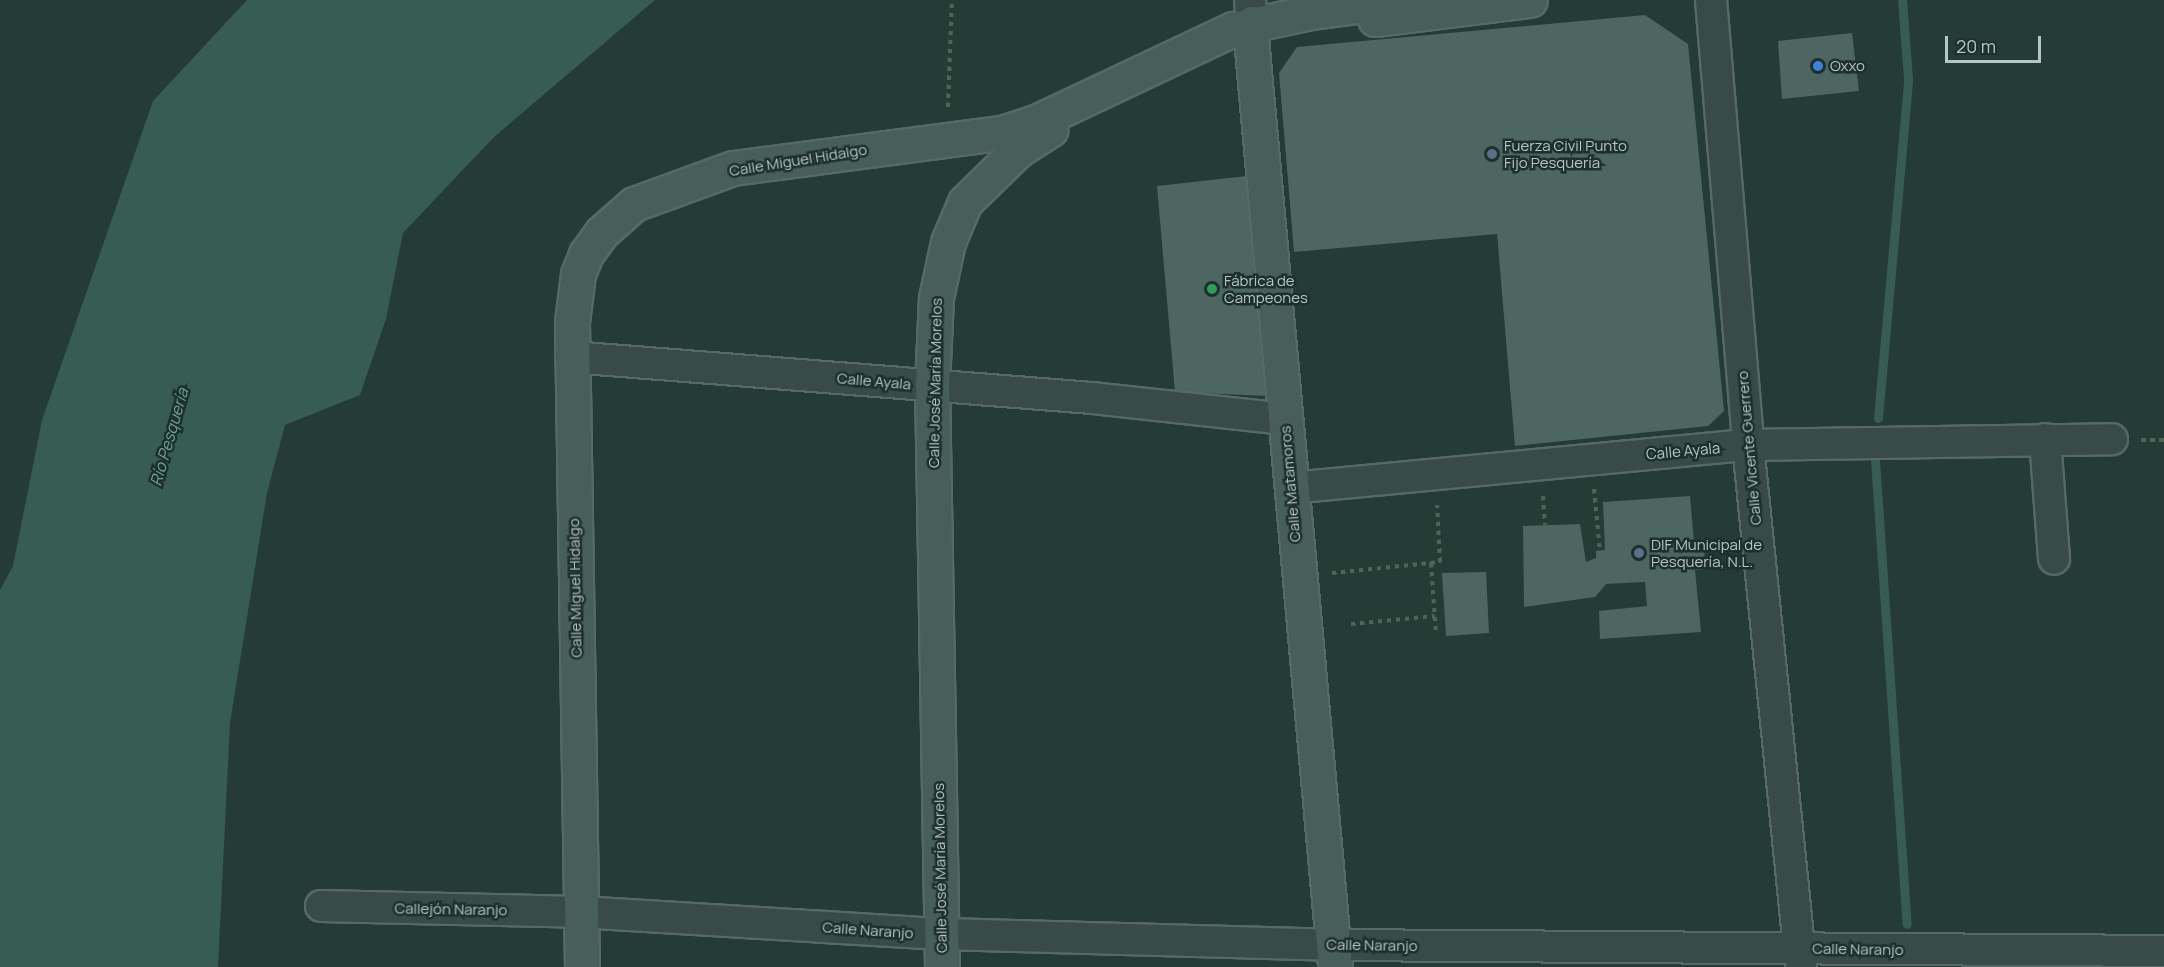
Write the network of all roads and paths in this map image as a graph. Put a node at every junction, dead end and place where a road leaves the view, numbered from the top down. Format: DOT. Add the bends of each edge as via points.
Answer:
graph roads {
  1 [pos="951,0"];
  2 [pos="1402,0"];
  3 [pos="1530,0"];
  4 [pos="1711,0"];
  5 [pos="1251,20"];
  6 [pos="946,140"];
  7 [pos="572,357"];
  8 [pos="932,386"];
  9 [pos="1284,419"];
  10 [pos="2112,438"];
  11 [pos="2045,439"];
  12 [pos="1748,445"];
  13 [pos="1592,460"];
  14 [pos="1435,474"];
  15 [pos="1291,488"];
  16 [pos="1600,551"];
  17 [pos="2055,559"];
  18 [pos="1431,563"];
  19 [pos="1299,576"];
  20 [pos="1435,616"];
  21 [pos="1352,624"];
  22 [pos="1436,635"];
  23 [pos="321,906"];
  24 [pos="580,912"];
  25 [pos="941,934"];
  26 [pos="2164,951"];
  27 [pos="1334,956"];
  28 [pos="1800,958"];
  29 [pos="582,967"];
  30 [pos="942,967"];
  1 -- 6 [label="path"];
  2 -- 5 [label="main road, Calle Miguel Hidalgo"];
  3 -- 5 [label="main road, Calle José María Morelos"];
  4 -- 12 [label="street, Calle Vicente Guerrero"];
  5 -- 6 [label="main road, Calle Miguel Hidalgo" via="1036,122 1005,132"];
  5 -- 8 [label="main road, Calle José María Morelos" via="1058,125 1017,150 978,186 954,225 941,267"];
  5 -- 9 [label="main road, Calle Matamoros"];
  6 -- 7 [label="main road, Calle Miguel Hidalgo" via="733,168 634,204 609,224 586,254 574,289"];
  7 -- 8 [label="street, Calle Ayala"];
  7 -- 24 [label="main road, Calle Miguel Hidalgo"];
  8 -- 9 [label="street, Calle Ayala"];
  8 -- 25 [label="main road, Calle José María Morelos"];
  9 -- 15 [label="main road, Calle Matamoros"];
  10 -- 11 [label="street, Calle Ayala"];
  11 -- 12 [label="street, Calle Ayala"];
  11 -- 17 [label="street"];
  12 -- 13 [label="street, Calle Ayala"];
  12 -- 28 [label="street, Calle Vicente Guerrero"];
  13 -- 14 [label="street, Calle Ayala"];
  13 -- 16 [label="path"];
  14 -- 15 [label="street, Calle Ayala"];
  14 -- 18 [label="path" via="1440,562"];
  15 -- 19 [label="main road, Calle Matamoros"];
  18 -- 19 [label="path"];
  18 -- 20 [label="path"];
  19 -- 27 [label="main road, Calle Matamoros"];
  20 -- 21 [label="path"];
  20 -- 22 [label="path"];
  23 -- 24 [label="street, Callejón Naranjo"];
  24 -- 25 [label="street, Calle Naranjo"];
  24 -- 29 [label="main road, Calle Miguel Hidalgo"];
  25 -- 27 [label="street, Calle Naranjo"];
  25 -- 30 [label="main road, Calle José María Morelos"];
  26 -- 28 [label="street, Calle Naranjo"];
  27 -- 28 [label="street, Calle Naranjo"];
}
